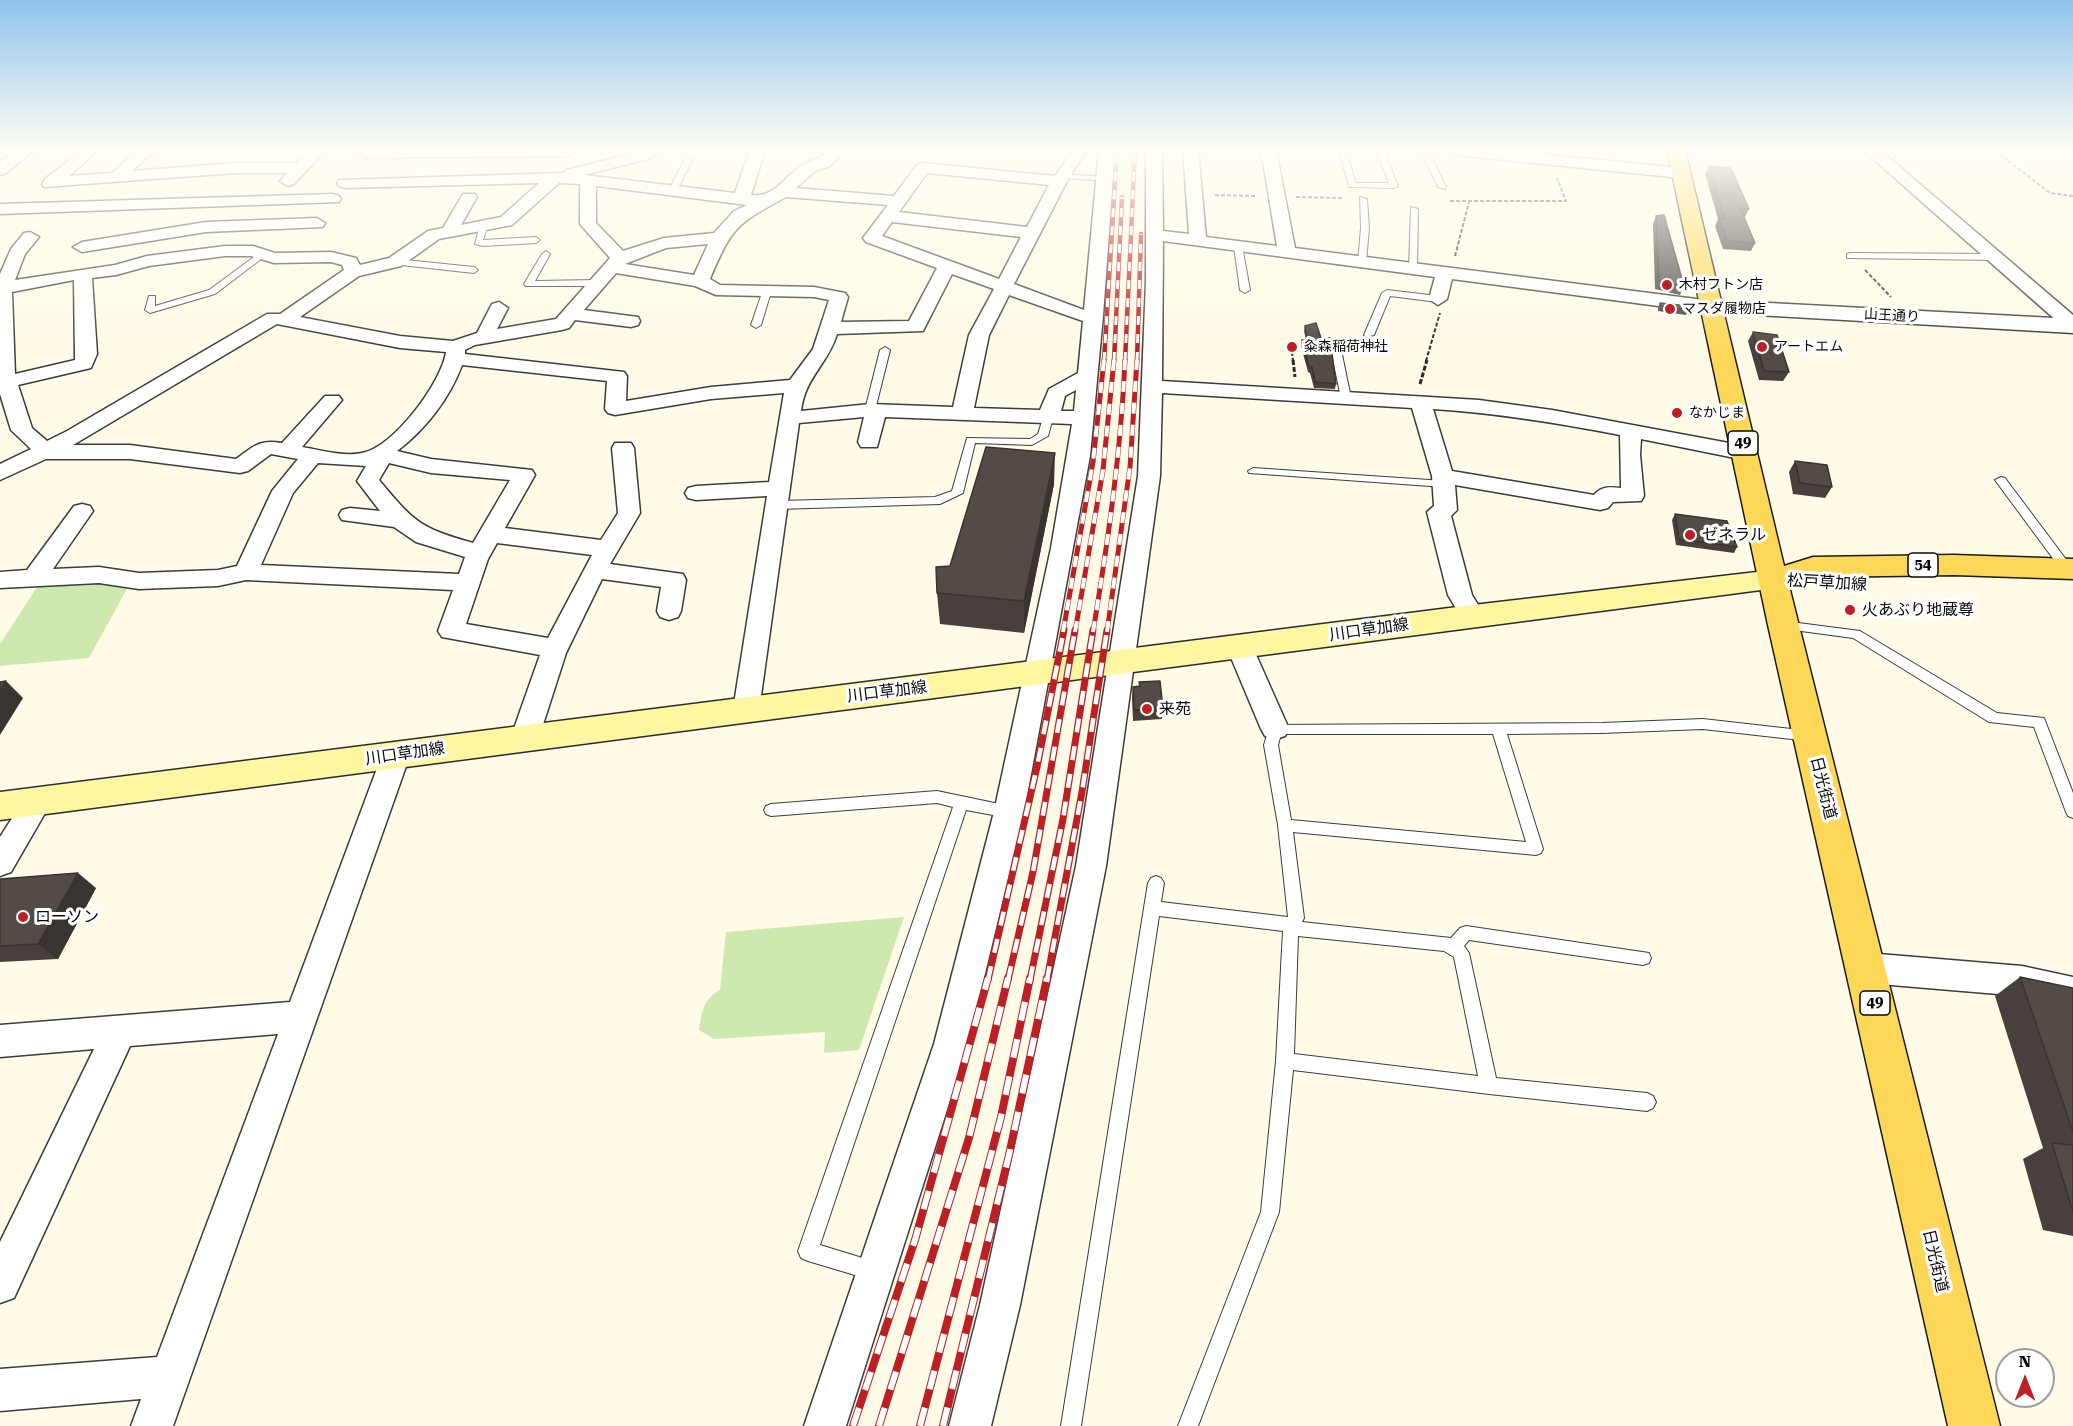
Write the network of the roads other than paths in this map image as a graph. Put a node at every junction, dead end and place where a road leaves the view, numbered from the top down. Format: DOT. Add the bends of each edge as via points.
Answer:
graph roads {
  1 [pos="259,217"];
  2 [pos="321,217"];
  3 [pos="457,217"];
  4 [pos="512,217"];
  5 [pos="588,217"];
  6 [pos="739,217"];
  7 [pos="886,217"];
  8 [pos="940,217"];
  9 [pos="1041,217"];
  10 [pos="1102,217"];
  11 [pos="1154,217"];
  12 [pos="1196,217"];
  13 [pos="1281,217"];
  14 [pos="1364,217"];
  15 [pos="1414,217"];
  16 [pos="1691,217"];
  17 [pos="1949,217"];
  18 [pos="317,223"];
  19 [pos="253,224"];
  20 [pos="484,225"];
  21 [pos="453,231"];
  22 [pos="1033,233"];
  23 [pos="1154,235"];
  24 [pos="30,237"];
  25 [pos="719,238"];
  26 [pos="536,240"];
  27 [pos="1198,241"];
  28 [pos="1238,246"];
  29 [pos="82,247"];
  30 [pos="1287,252"];
  31 [pos="546,254"];
  32 [pos="261,256"];
  33 [pos="1850,256"];
  34 [pos="295,257"];
  35 [pos="1996,257"];
  36 [pos="395,262"];
  37 [pos="1362,262"];
  38 [pos="616,263"];
  39 [pos="947,266"];
  40 [pos="1413,269"];
  41 [pos="474,270"];
  42 [pos="353,272"];
  43 [pos="82,274"];
  44 [pos="1448,274"];
  45 [pos="700,281"];
  46 [pos="597,283"];
  47 [pos="1004,287"];
  48 [pos="2,289"];
  49 [pos="1245,290"];
  50 [pos="766,292"];
  51 [pos="152,298"];
  52 [pos="1438,300"];
  53 [pos="1712,307"];
  54 [pos="499,308"];
  55 [pos="570,314"];
  56 [pos="1094,316"];
  57 [pos="285,319"];
  58 [pos="631,321"];
  59 [pos="756,325"];
  60 [pos="2073,326"];
  61 [pos="830,327"];
  62 [pos="1369,335"];
  63 [pos="486,337"];
  64 [pos="1335,345"];
  65 [pos="885,350"];
  66 [pos="457,353"];
  67 [pos="1088,376"];
  68 [pos="3,380"];
  69 [pos="796,386"];
  70 [pos="1150,386"];
  71 [pos="1346,398"];
  72 [pos="332,400"];
  73 [pos="1420,403"];
  74 [pos="873,410"];
  75 [pos="962,413"];
  76 [pos="789,418"];
  77 [pos="1048,418"];
  78 [pos="1083,418"];
  79 [pos="1630,432"];
  80 [pos="869,442"];
  81 [pos="623,448"];
  82 [pos="287,451"];
  83 [pos="46,452"];
  84 [pos="381,452"];
  85 [pos="1745,453"];
  86 [pos="313,455"];
  87 [pos="1253,471"];
  88 [pos="0,473"];
  89 [pos="1443,480"];
  90 [pos="2001,480"];
  91 [pos="696,493"];
  92 [pos="780,496"];
  93 [pos="82,511"];
  94 [pos="350,515"];
  95 [pos="400,520"];
  96 [pos="484,544"];
  97 [pos="607,549"];
  98 [pos="594,570"];
  99 [pos="246,572"];
  100 [pos="2071,576"];
  101 [pos="34,578"];
  102 [pos="0,580"];
  103 [pos="1774,580"];
  104 [pos="468,583"];
  105 [pos="669,611"];
  106 [pos="1473,616"];
  107 [pos="1783,625"];
  108 [pos="555,648"];
  109 [pos="1240,648"];
  110 [pos="1120,662"];
  111 [pos="1036,674"];
  112 [pos="746,710"];
  113 [pos="1498,728"];
  114 [pos="1275,729"];
  115 [pos="1811,736"];
  116 [pos="525,737"];
  117 [pos="396,755"];
  118 [pos="38,801"];
  119 [pos="961,803"];
  120 [pos="0,806"];
  121 [pos="771,810"];
  122 [pos="1008,812"];
  123 [pos="2073,812"];
  124 [pos="1285,825"];
  125 [pos="0,863"];
  126 [pos="1156,883"];
  127 [pos="1152,908"];
  128 [pos="1291,927"];
  129 [pos="1453,947"];
  130 [pos="1643,958"];
  131 [pos="1867,968"];
  132 [pos="2073,992"];
  133 [pos="301,1017"];
  134 [pos="120,1032"];
  135 [pos="0,1041"];
  136 [pos="1285,1061"];
  137 [pos="1489,1086"];
  138 [pos="1647,1102"];
  139 [pos="878,1272"];
  140 [pos="0,1284"];
  141 [pos="170,1376"];
  142 [pos="0,1390"];
  143 [pos="152,1426"];
  144 [pos="825,1426"];
  145 [pos="970,1426"];
  146 [pos="1071,1426"];
  147 [pos="1188,1426"];
  148 [pos="1974,1426"];
  1 -- 19 [label="street"];
  2 -- 18 [label="street"];
  3 -- 21 [label="street" via="451,227"];
  4 -- 20 [label="street"];
  5 -- 38 [label="street" via="588,224"];
  6 -- 25 [label="street"];
  7 -- 39 [label="street" via="872,238"];
  8 -- 22 [label="street"];
  9 -- 22 [label="street"];
  10 -- 56 [label="street"];
  11 -- 23 [label="street"];
  12 -- 27 [label="street"];
  13 -- 30 [label="street"];
  14 -- 37 [label="lane"];
  15 -- 40 [label="lane"];
  16 -- 53 [label="main road, 日光街道 / 49"];
  17 -- 35 [label="street"];
  18 -- 19 [label="street"];
  18 -- 34 [label="street"];
  19 -- 29 [label="street" via="151,234"];
  20 -- 21 [label="street"];
  20 -- 26 [label="lane" via="478,242"];
  21 -- 36 [label="street" via="434,235"];
  22 -- 47 [label="street"];
  23 -- 27 [label="street"];
  23 -- 70 [label="street"];
  24 -- 48 [label="street" via="17,253"];
  25 -- 38 [label="street" via="664,243"];
  25 -- 45 [label="street"];
  27 -- 28 [label="street"];
  28 -- 30 [label="street"];
  28 -- 49 [label="lane"];
  30 -- 37 [label="street"];
  31 -- 46 [label="lane" via="529,284"];
  32 -- 34 [label="street"];
  32 -- 43 [label="street" via="253,251 225,251"];
  32 -- 51 [label="lane" via="212,292 150,310"];
  33 -- 35 [label="lane"];
  34 -- 42 [label="street" via="331,257 350,262"];
  35 -- 60 [label="street"];
  36 -- 41 [label="lane"];
  36 -- 42 [label="street"];
  37 -- 40 [label="street"];
  38 -- 45 [label="street"];
  38 -- 46 [label="street"];
  39 -- 47 [label="street"];
  39 -- 61 [label="street" via="916,327"];
  40 -- 44 [label="street"];
  42 -- 57 [label="street"];
  43 -- 48 [label="street"];
  43 -- 68 [label="street" via="87,354 84,364"];
  44 -- 52 [label="street"];
  44 -- 53 [label="street"];
  45 -- 50 [label="street" via="717,290"];
  46 -- 55 [label="street"];
  47 -- 56 [label="street" via="1080,315"];
  47 -- 75 [label="street" via="979,335"];
  48 -- 68 [label="street"];
  50 -- 59 [label="lane"];
  50 -- 61 [label="street" via="814,292 839,297"];
  52 -- 62 [label="lane" via="1387,292"];
  53 -- 60 [label="street, 山王通り"];
  53 -- 85 [label="main road, 日光街道 / 49"];
  54 -- 63 [label="street"];
  55 -- 58 [label="street"];
  55 -- 63 [label="street" via="561,324"];
  56 -- 67 [label="street"];
  57 -- 66 [label="street"];
  57 -- 83 [label="street" via="274,318"];
  61 -- 69 [label="street" via="823,349"];
  63 -- 66 [label="street" via="470,340"];
  64 -- 71 [label="lane"];
  65 -- 74 [label="lane"];
  66 -- 69 [label="street" via="617,376 615,409 711,393"];
  66 -- 84 [label="street" via="429,408"];
  67 -- 77 [label="street" via="1056,393"];
  67 -- 78 [label="street"];
  68 -- 83 [label="street" via="22,430"];
  69 -- 76 [label="street"];
  70 -- 71 [label="street"];
  70 -- 110 [label="street" via="1149,476"];
  71 -- 73 [label="street"];
  72 -- 82 [label="street"];
  73 -- 79 [label="street" via="1552,416"];
  73 -- 89 [label="street"];
  74 -- 75 [label="street"];
  74 -- 76 [label="street"];
  74 -- 80 [label="street"];
  75 -- 77 [label="street"];
  76 -- 92 [label="street"];
  77 -- 78 [label="street"];
  77 -- 92 [label="lane" via="1043,436 1032,442 971,440 957,493 936,501"];
  78 -- 111 [label="street" via="1063,548"];
  79 -- 85 [label="street"];
  79 -- 89 [label="street" via="1633,496 1607,494 1600,503"];
  81 -- 97 [label="street" via="629,513"];
  82 -- 83 [label="street" via="267,447 240,466 130,452"];
  82 -- 86 [label="street"];
  83 -- 88 [label="street"];
  84 -- 86 [label="street" via="365,460"];
  84 -- 95 [label="street" via="368,482"];
  84 -- 96 [label="street" via="393,458 465,470 524,475"];
  85 -- 103 [label="main road, 日光街道 / 49"];
  86 -- 99 [label="street" via="283,491"];
  87 -- 89 [label="lane"];
  89 -- 106 [label="street" via="1446,510 1438,512 1460,595"];
  90 -- 100 [label="lane"];
  91 -- 92 [label="street"];
  92 -- 112 [label="street"];
  93 -- 101 [label="street"];
  94 -- 95 [label="street"];
  95 -- 96 [label="street" via="424,537"];
  96 -- 97 [label="street"];
  96 -- 104 [label="street"];
  97 -- 98 [label="street"];
  98 -- 105 [label="street" via="674,580"];
  98 -- 108 [label="street"];
  99 -- 101 [label="street" via="218,578 139,581 99,575"];
  99 -- 104 [label="street"];
  100 -- 103 [label="main road, 松戸草加線 / 54" via="1817,585"];
  101 -- 102 [label="street"];
  103 -- 106 [label="main road, 川口草加線"];
  103 -- 107 [label="main road, 日光街道 / 49"];
  104 -- 108 [label="street" via="451,631"];
  106 -- 109 [label="main road, 川口草加線"];
  107 -- 115 [label="main road, 日光街道 / 49"];
  107 -- 123 [label="lane" via="1856,634 1994,718 2039,722"];
  108 -- 116 [label="street"];
  109 -- 110 [label="main road, 川口草加線"];
  109 -- 114 [label="street"];
  110 -- 111 [label="main road, 川口草加線"];
  110 -- 145 [label="street" via="1091,866 1000,1305"];
  111 -- 112 [label="main road, 川口草加線"];
  111 -- 122 [label="street"];
  112 -- 116 [label="main road, 川口草加線"];
  113 -- 114 [label="lane"];
  113 -- 115 [label="lane" via="1703,724"];
  113 -- 124 [label="lane" via="1536,849"];
  114 -- 124 [label="lane" via="1271,745"];
  115 -- 131 [label="main road, 日光街道 / 49"];
  116 -- 117 [label="main road, 川口草加線"];
  117 -- 118 [label="main road, 川口草加線"];
  117 -- 133 [label="street"];
  118 -- 120 [label="main road, 川口草加線"];
  118 -- 125 [label="street"];
  119 -- 121 [label="lane" via="937,796"];
  119 -- 122 [label="lane"];
  119 -- 139 [label="lane" via="808,1251"];
  122 -- 139 [label="street" via="951,1044"];
  124 -- 128 [label="lane" via="1296,918"];
  126 -- 127 [label="lane"];
  127 -- 128 [label="lane"];
  127 -- 146 [label="lane"];
  128 -- 129 [label="lane"];
  128 -- 136 [label="lane"];
  129 -- 130 [label="lane" via="1466,933"];
  129 -- 137 [label="lane" via="1461,953"];
  131 -- 132 [label="street" via="2022,981"];
  131 -- 148 [label="main road, 日光街道 / 49"];
  133 -- 134 [label="street"];
  133 -- 141 [label="street"];
  134 -- 135 [label="street"];
  134 -- 140 [label="street"];
  136 -- 137 [label="lane"];
  136 -- 147 [label="lane" via="1270,1212"];
  137 -- 138 [label="lane"];
  139 -- 144 [label="street"];
  141 -- 142 [label="street"];
  141 -- 143 [label="street"];
}
